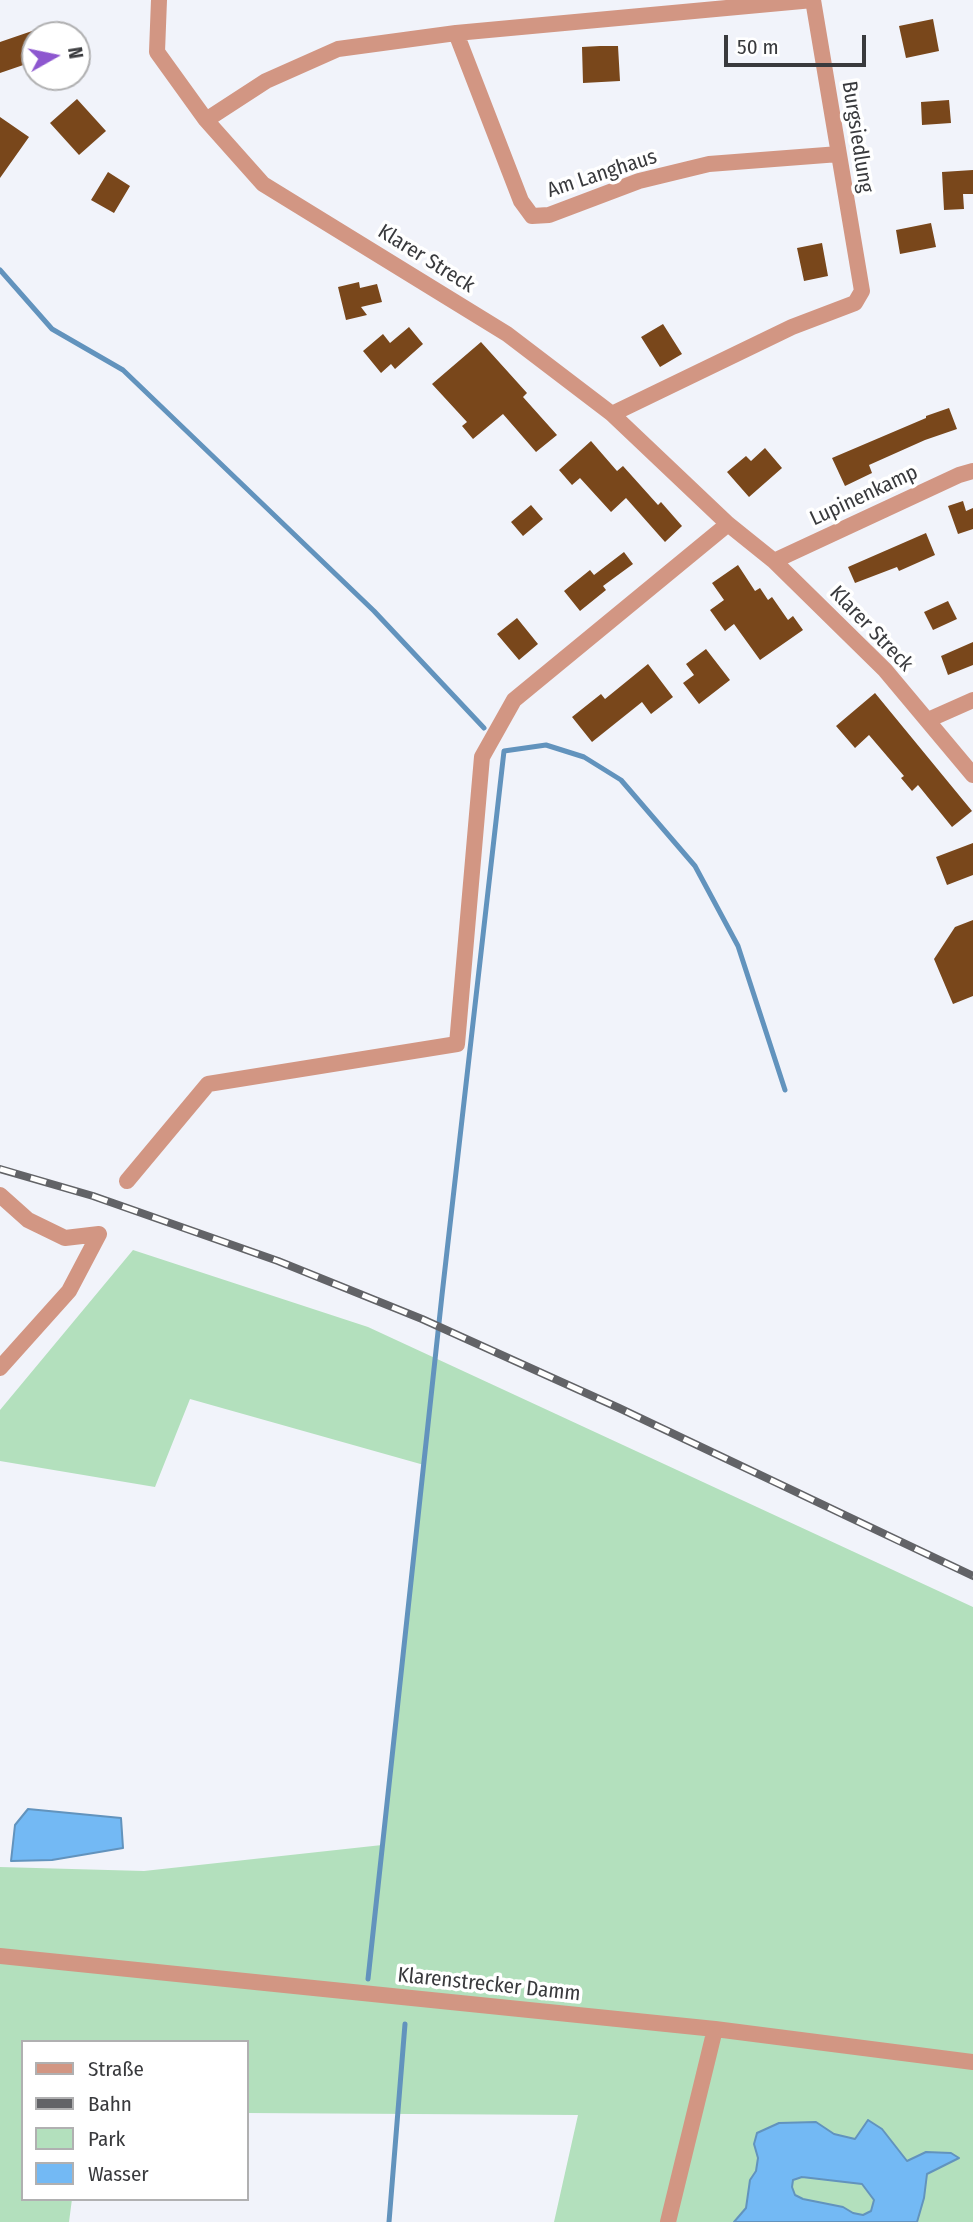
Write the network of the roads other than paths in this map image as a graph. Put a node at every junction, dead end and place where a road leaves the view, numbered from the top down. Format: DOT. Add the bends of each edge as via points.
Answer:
graph roads {
  1 [pos="159,0"];
  2 [pos="456,33"];
  3 [pos="206,120"];
  4 [pos="839,154"];
  5 [pos="612,414"];
  6 [pos="973,471"];
  7 [pos="728,524"];
  8 [pos="774,561"];
  9 [pos="973,700"];
  10 [pos="928,720"];
  11 [pos="973,775"];
  12 [pos="127,1181"];
  13 [pos="0,1195"];
  14 [pos="0,1368"];
  15 [pos="0,1956"];
  16 [pos="715,2029"];
  17 [pos="973,2062"];
  18 [pos="668,2222"];
  1 -- 3 [label="street, Klarer Streck" via="157,52"];
  2 -- 3 [label="street, Burgsiedlung" via="338,49 266,81"];
  2 -- 4 [label="street, Burgsiedlung" via="813,1"];
  2 -- 4 [label="street, Am Langhaus" via="521,201 532,216 550,215 639,181 709,164"];
  3 -- 5 [label="street, Klarer Streck" via="263,184 507,334"];
  4 -- 5 [label="street, Burgsiedlung" via="862,291 855,303 792,327"];
  5 -- 7 [label="street, Klarer Streck"];
  6 -- 8 [label="street, Lupinenkamp"];
  7 -- 8 [label="street, Klarer Streck"];
  7 -- 12 [label="street" via="514,700 482,757 457,1044 208,1084"];
  8 -- 10 [label="street, Klarer Streck" via="885,670"];
  9 -- 10 [label="street"];
  10 -- 11 [label="street, Klarer Streck"];
  13 -- 14 [label="street" via="28,1220 65,1238 99,1234 69,1291"];
  15 -- 16 [label="street, Klarenstrecker Damm"];
  16 -- 17 [label="street, Klarenstrecker Damm"];
  16 -- 18 [label="street"];
}
